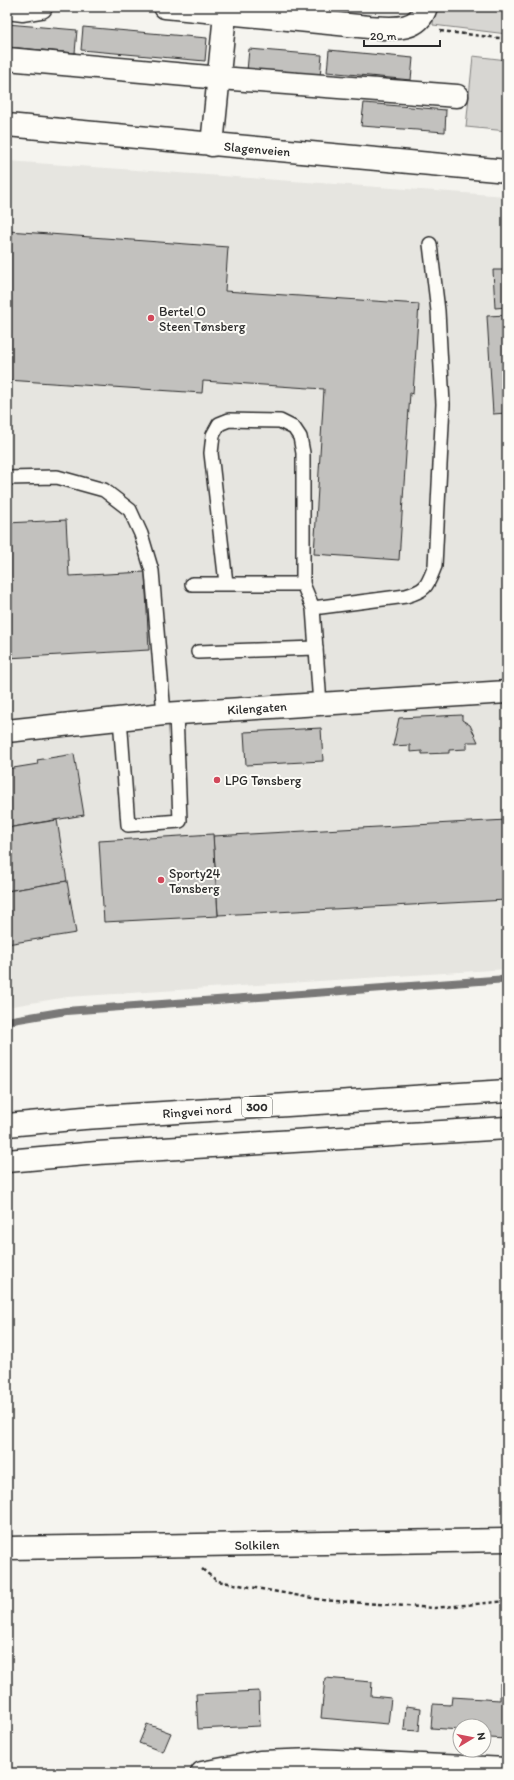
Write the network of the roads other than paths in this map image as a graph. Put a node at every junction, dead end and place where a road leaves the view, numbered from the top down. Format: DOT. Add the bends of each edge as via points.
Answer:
graph roads {
  1 [pos="41,7"];
  2 [pos="426,7"];
  3 [pos="7,8"];
  4 [pos="174,8"];
  5 [pos="225,14"];
  6 [pos="7,59"];
  7 [pos="220,78"];
  8 [pos="457,96"];
  9 [pos="7,125"];
  10 [pos="212,145"];
  11 [pos="507,171"];
  12 [pos="430,244"];
  13 [pos="7,478"];
  14 [pos="226,583"];
  15 [pos="192,584"];
  16 [pos="303,584"];
  17 [pos="313,608"];
  18 [pos="316,648"];
  19 [pos="198,652"];
  20 [pos="507,692"];
  21 [pos="320,704"];
  22 [pos="170,713"];
  23 [pos="120,718"];
  24 [pos="7,731"];
  25 [pos="507,1091"];
  26 [pos="7,1125"];
  27 [pos="507,1128"];
  28 [pos="7,1161"];
  29 [pos="507,1540"];
  30 [pos="7,1548"];
  31 [pos="507,1769"];
  32 [pos="202,1773"];
  1 -- 3 [label="street" via="23,10"];
  2 -- 5 [label="street" via="419,20 408,27 400,28"];
  4 -- 5 [label="street"];
  5 -- 7 [label="street"];
  6 -- 7 [label="street"];
  7 -- 8 [label="street"];
  7 -- 10 [label="street"];
  9 -- 10 [label="street, Slagenveien"];
  10 -- 11 [label="street, Slagenveien"];
  12 -- 17 [label="lane" via="438,311 443,404 435,566 421,592"];
  13 -- 22 [label="lane" via="57,477 104,490 130,510 141,534 152,571"];
  14 -- 15 [label="lane"];
  14 -- 16 [label="lane"];
  14 -- 16 [label="lane" via="211,453 213,435 219,424 228,420 280,421 294,428 300,437 303,452"];
  16 -- 17 [label="lane"];
  17 -- 18 [label="lane"];
  18 -- 19 [label="lane"];
  18 -- 21 [label="lane"];
  20 -- 21 [label="street, Kilengaten"];
  21 -- 22 [label="street, Kilengaten"];
  22 -- 23 [label="street, Kilengaten"];
  22 -- 23 [label="lane" via="180,820 128,825"];
  23 -- 24 [label="street, Kilengaten"];
  25 -- 26 [label="street, Ringvei nord / 300"];
  27 -- 28 [label="street" via="97,1153"];
  29 -- 30 [label="street, Solkilen"];
  31 -- 32 [label="street" via="315,1760 260,1762"];
}
